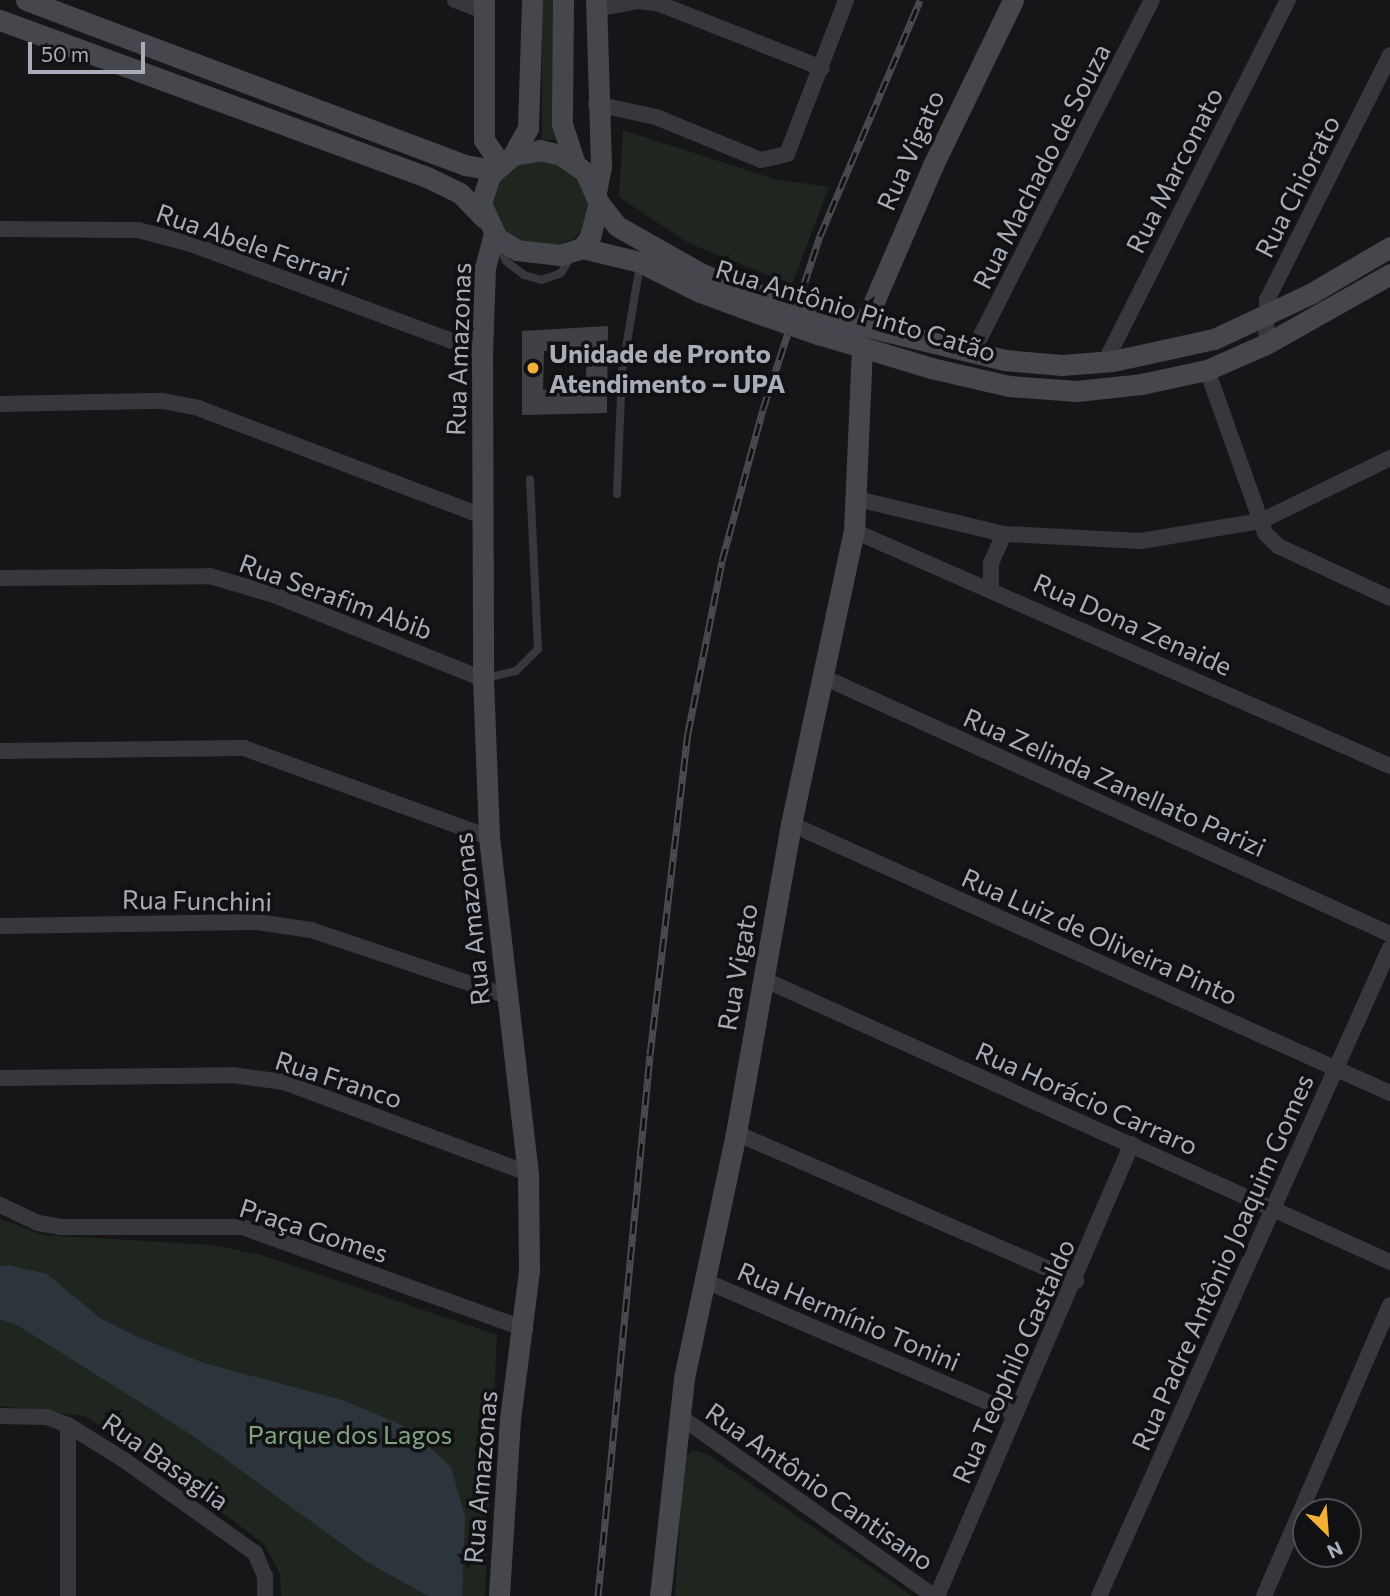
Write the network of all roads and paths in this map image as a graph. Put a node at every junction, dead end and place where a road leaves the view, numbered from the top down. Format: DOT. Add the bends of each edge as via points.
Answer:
graph roads {
  1 [pos="26,0"];
  2 [pos="455,0"];
  3 [pos="532,0"];
  4 [pos="563,0"];
  5 [pos="846,0"];
  6 [pos="1013,0"];
  7 [pos="1152,0"];
  8 [pos="1288,0"];
  9 [pos="596,4"];
  10 [pos="484,5"];
  11 [pos="0,20"];
  12 [pos="1390,55"];
  13 [pos="822,68"];
  14 [pos="596,104"];
  15 [pos="600,145"];
  16 [pos="502,163"];
  17 [pos="579,167"];
  18 [pos="597,198"];
  19 [pos="0,229"];
  20 [pos="492,230"];
  21 [pos="1390,247"];
  22 [pos="578,250"];
  23 [pos="640,262"];
  24 [pos="1390,274"];
  25 [pos="765,307"];
  26 [pos="1265,317"];
  27 [pos="863,337"];
  28 [pos="1266,344"];
  29 [pos="482,352"];
  30 [pos="972,354"];
  31 [pos="1105,362"];
  32 [pos="1207,370"];
  33 [pos="0,404"];
  34 [pos="1390,458"];
  35 [pos="530,479"];
  36 [pos="617,494"];
  37 [pos="858,499"];
  38 [pos="482,516"];
  39 [pos="1261,521"];
  40 [pos="854,531"];
  41 [pos="1004,534"];
  42 [pos="0,578"];
  43 [pos="991,588"];
  44 [pos="1390,598"];
  45 [pos="821,676"];
  46 [pos="483,679"];
  47 [pos="0,751"];
  48 [pos="1390,766"];
  49 [pos="791,824"];
  50 [pos="489,837"];
  51 [pos="0,926"];
  52 [pos="1390,934"];
  53 [pos="1390,948"];
  54 [pos="763,979"];
  55 [pos="507,996"];
  56 [pos="1336,1069"];
  57 [pos="0,1078"];
  58 [pos="1390,1093"];
  59 [pos="736,1133"];
  60 [pos="1132,1144"];
  61 [pos="528,1173"];
  62 [pos="0,1205"];
  63 [pos="1273,1209"];
  64 [pos="1390,1262"];
  65 [pos="703,1280"];
  66 [pos="1076,1281"];
  67 [pos="1390,1306"];
  68 [pos="525,1328"];
  69 [pos="1015,1414"];
  70 [pos="678,1415"];
  71 [pos="0,1416"];
  72 [pos="68,1425"];
  73 [pos="68,1596"];
  74 [pos="265,1596"];
  75 [pos="499,1596"];
  76 [pos="660,1596"];
  77 [pos="935,1596"];
  78 [pos="1098,1596"];
  79 [pos="1264,1596"];
  1 -- 16 [label="street" via="465,165"];
  2 -- 10 [label="street"];
  3 -- 16 [label="street" via="528,128"];
  4 -- 17 [label="street" via="562,124"];
  5 -- 13 [label="street"];
  6 -- 27 [label="street, Rua Vigato" via="938,153"];
  7 -- 30 [label="street, Rua Machado de Souza"];
  8 -- 31 [label="street, Rua Marconato"];
  9 -- 13 [label="street" via="660,4"];
  9 -- 14 [label="street"];
  10 -- 16 [label="street" via="484,140"];
  11 -- 20 [label="street" via="427,177 460,193"];
  12 -- 26 [label="street, Rua Chiorato" via="1267,300"];
  13 -- 14 [label="street" via="795,142 787,154 774,159 761,160 637,111"];
  14 -- 15 [label="street"];
  15 -- 17 [label="street"];
  15 -- 18 [label="street"];
  16 -- 17 [label="street" via="540,150"];
  16 -- 20 [label="street" via="483,188"];
  17 -- 18 [label="street"];
  18 -- 22 [label="street" via="598,219"];
  18 -- 25 [label="street, Rua Antônio Pinto Catão" via="617,226 647,246"];
  19 -- 29 [label="street, Rua Abele Ferrari" via="138,230 191,244"];
  20 -- 22 [label="street" via="517,250 541,255"];
  20 -- 29 [label="street, Rua Amazonas" via="485,268"];
  21 -- 26 [label="street, Rua Antônio Pinto Catão"];
  22 -- 23 [label="street, Rua Antônio Pinto Catão"];
  23 -- 25 [label="street, Rua Antônio Pinto Catão" via="700,292"];
  23 -- 36 [label="lane" via="622,372"];
  24 -- 28 [label="street, Rua Antônio Pinto Catão"];
  25 -- 27 [label="street, Rua Antônio Pinto Catão, bridge"];
  26 -- 28 [label="street, Rua Chiorato"];
  26 -- 31 [label="street, Rua Antônio Pinto Catão" via="1214,339"];
  27 -- 30 [label="street, Rua Antônio Pinto Catão"];
  27 -- 32 [label="street, Rua Antônio Pinto Catão" via="1009,386 1077,391"];
  27 -- 37 [label="street, Rua Vigato"];
  28 -- 32 [label="street, Rua Antônio Pinto Catão"];
  29 -- 38 [label="street, Rua Amazonas"];
  30 -- 31 [label="street, Rua Antônio Pinto Catão" via="1062,365"];
  32 -- 39 [label="street"];
  33 -- 38 [label="street" via="163,401 198,408"];
  34 -- 39 [label="street"];
  35 -- 46 [label="lane" via="538,649 516,671"];
  37 -- 40 [label="street, Rua Vigato"];
  37 -- 41 [label="street"];
  38 -- 46 [label="street, Rua Amazonas"];
  39 -- 41 [label="street" via="1141,541"];
  39 -- 44 [label="street" via="1278,547"];
  40 -- 43 [label="street, Rua Dona Zenaide"];
  40 -- 45 [label="street, Rua Vigato"];
  41 -- 43 [label="street" via="991,563"];
  42 -- 46 [label="street, Rua Serafim Abib" via="210,576 274,595"];
  43 -- 48 [label="street, Rua Dona Zenaide"];
  45 -- 49 [label="street, Rua Vigato"];
  45 -- 52 [label="street, Rua Zelinda Zanellato Parizi"];
  46 -- 50 [label="street, Rua Amazonas"];
  47 -- 50 [label="street" via="244,748"];
  49 -- 54 [label="street, Rua Vigato"];
  49 -- 56 [label="street, Rua Luiz de Oliveira Pinto"];
  50 -- 55 [label="street, Rua Amazonas"];
  51 -- 55 [label="street, Rua Funchini" via="257,922 311,930"];
  53 -- 56 [label="street, Rua Padre Antônio Joaquim Gomes"];
  54 -- 59 [label="street, Rua Vigato"];
  54 -- 60 [label="street, Rua Horácio Carraro"];
  55 -- 61 [label="street, Rua Amazonas"];
  56 -- 58 [label="street, Rua Luiz de Oliveira Pinto"];
  56 -- 63 [label="street, Rua Padre Antônio Joaquim Gomes"];
  57 -- 61 [label="street, Rua Franco" via="232,1074 284,1082"];
  59 -- 65 [label="street, Rua Vigato"];
  59 -- 66 [label="street"];
  60 -- 63 [label="street, Rua Horácio Carraro"];
  60 -- 66 [label="street, Rua Teophilo Gastaldo"];
  61 -- 68 [label="street, Rua Amazonas"];
  62 -- 68 [label="street, Praça Gomes" via="61,1227 242,1227"];
  63 -- 64 [label="street, Rua Horácio Carraro"];
  63 -- 78 [label="street, Rua Padre Antônio Joaquim Gomes"];
  65 -- 69 [label="street, Rua Hermínio Tonini"];
  65 -- 70 [label="street, Rua Vigato"];
  66 -- 69 [label="street, Rua Teophilo Gastaldo"];
  67 -- 79 [label="street"];
  68 -- 75 [label="street, Rua Amazonas" via="510,1419"];
  69 -- 77 [label="street, Rua Teophilo Gastaldo"];
  70 -- 76 [label="street, Rua Vigato"];
  70 -- 77 [label="street, Rua Antônio Cantisano"];
  71 -- 72 [label="street, Rua Basaglia" via="47,1417"];
  72 -- 73 [label="street"];
  72 -- 74 [label="street, Rua Basaglia" via="255,1553 265,1576"];
}
